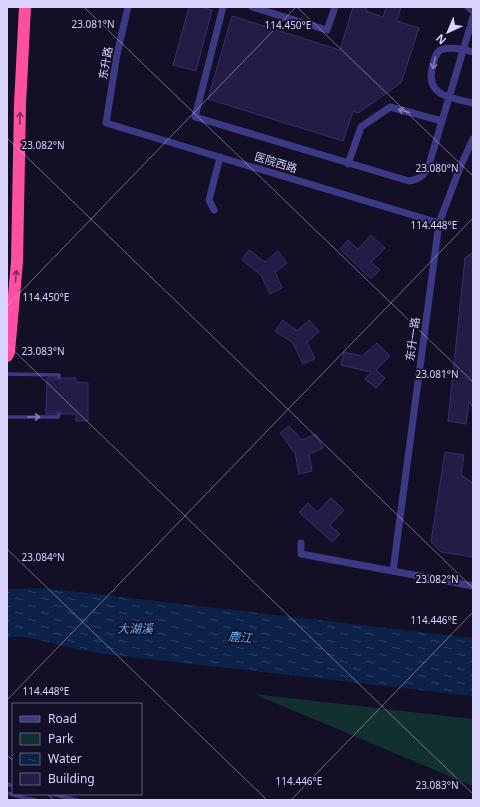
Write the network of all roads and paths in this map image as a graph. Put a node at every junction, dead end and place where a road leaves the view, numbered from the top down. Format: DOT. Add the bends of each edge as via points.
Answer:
graph roads {
  1 [pos="25,7"];
  2 [pos="128,7"];
  3 [pos="223,7"];
  4 [pos="252,7"];
  5 [pos="335,7"];
  6 [pos="468,7"];
  7 [pos="473,11"];
  8 [pos="473,17"];
  9 [pos="463,49"];
  10 [pos="473,52"];
  11 [pos="449,96"];
  12 [pos="473,103"];
  13 [pos="442,121"];
  14 [pos="106,123"];
  15 [pos="473,139"];
  16 [pos="220,157"];
  17 [pos="348,164"];
  18 [pos="214,210"];
  19 [pos="439,223"];
  20 [pos="7,356"];
  21 [pos="7,374"];
  22 [pos="59,378"];
  23 [pos="58,414"];
  24 [pos="7,417"];
  25 [pos="301,542"];
  26 [pos="393,571"];
  27 [pos="473,586"];
  28 [pos="15,795"];
  29 [pos="56,795"];
  30 [pos="25,799"];
  31 [pos="36,800"];
  32 [pos="78,800"];
  20 -- 1 [label="highway, one-way" via="17,262"];
  2 -- 14 [label="street, 东升路" via="117,54"];
  3 -- 17 [label="street" via="195,117"];
  4 -- 5 [label="street" via="327,30"];
  6 -- 7 [label="street"];
  8 -- 9 [label="street"];
  9 -- 10 [label="street"];
  9 -- 11 [label="street"];
  9 -- 11 [label="street, one-way" via="442,49 435,57 431,83 438,92"];
  11 -- 12 [label="street"];
  11 -- 13 [label="street"];
  13 -- 17 [label="street, one-way" via="390,107 362,127"];
  13 -- 17 [label="street" via="428,168 416,180 404,180"];
  14 -- 16 [label="street, 医院西路"];
  15 -- 19 [label="street, 东升一路"];
  16 -- 18 [label="street" via="209,200"];
  16 -- 19 [label="street, 医院西路"];
  19 -- 26 [label="street, 东升一路"];
  21 -- 22 [label="lane" via="59,375"];
  24 -- 23 [label="lane, one-way" via="58,417"];
  25 -- 26 [label="street" via="301,554"];
  26 -- 27 [label="street"];
  28 -- 30 [label="lane"];
  29 -- 32 [label="lane"];
  30 -- 31 [label="lane"];
}
